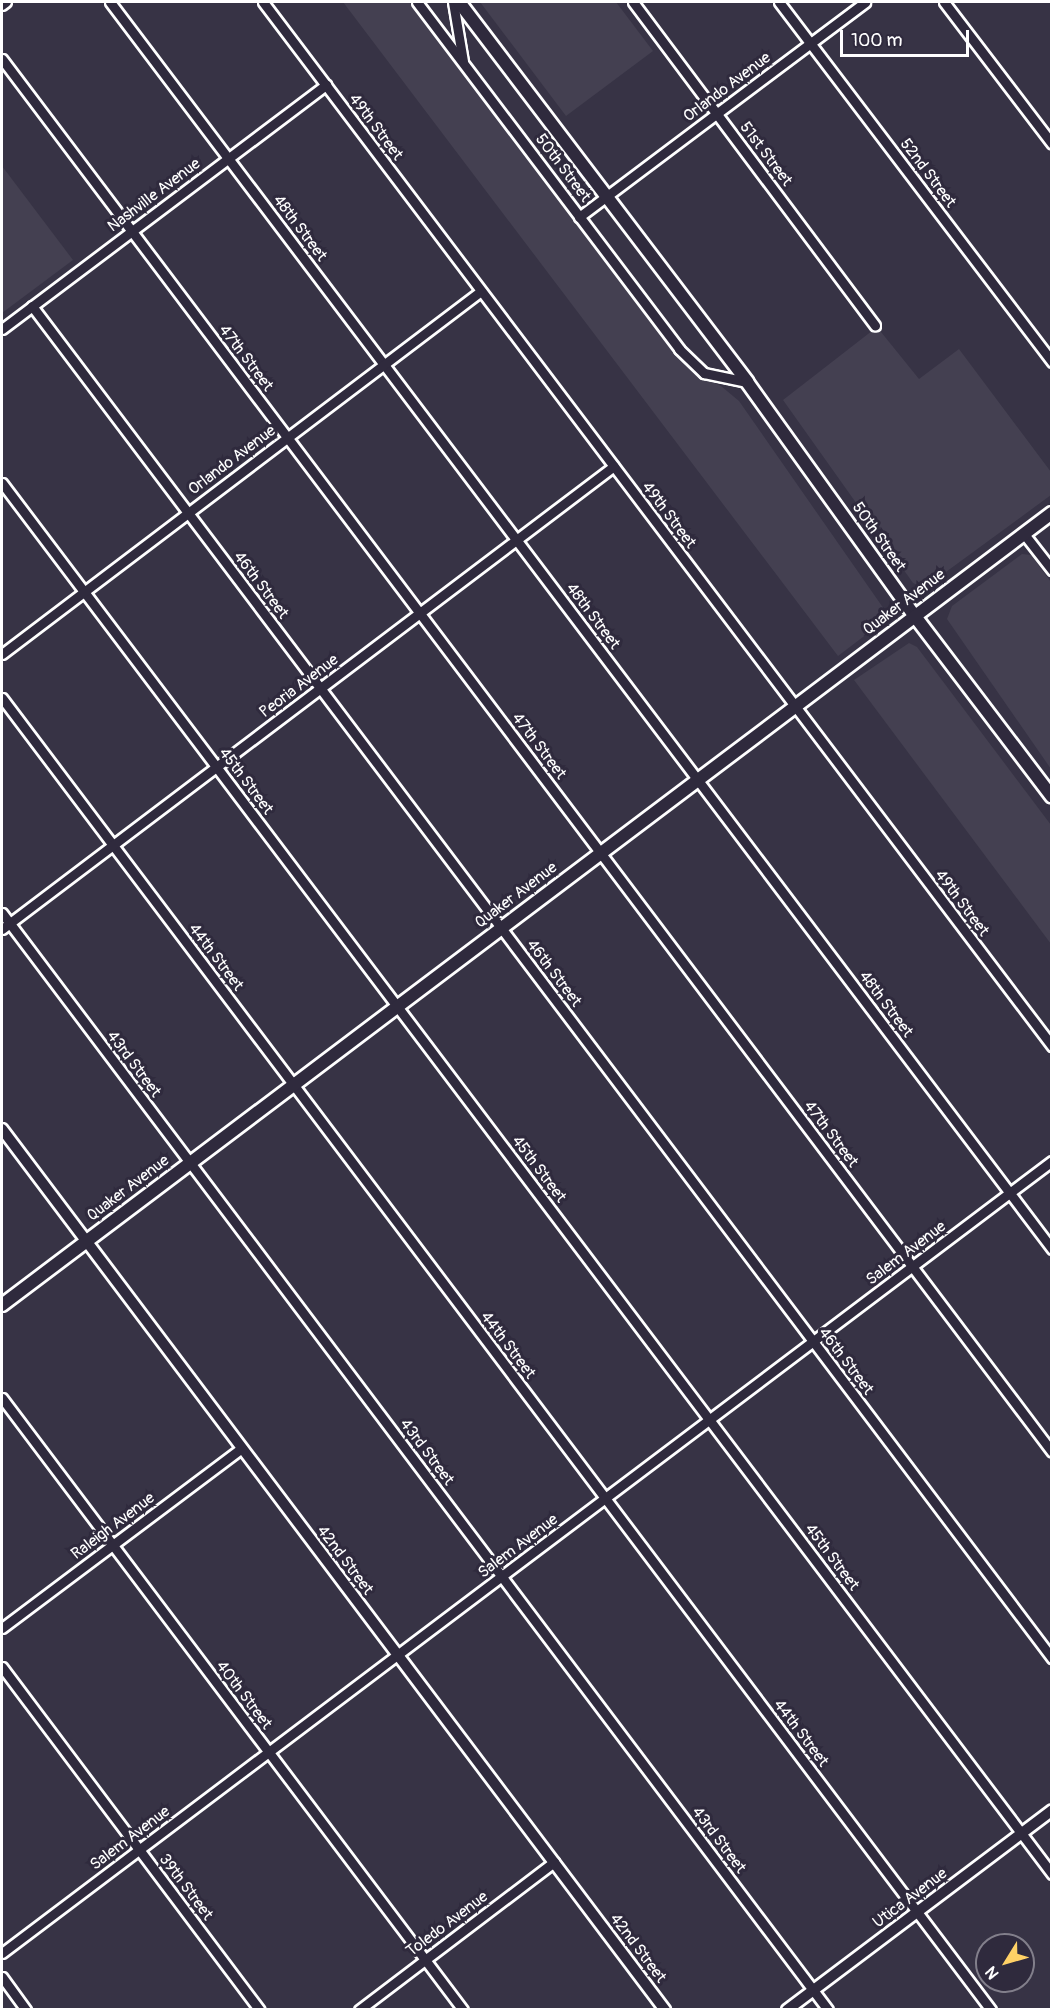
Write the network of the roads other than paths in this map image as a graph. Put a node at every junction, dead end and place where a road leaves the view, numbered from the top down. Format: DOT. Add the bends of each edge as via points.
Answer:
graph roads {
  1 [pos="6,2"];
  2 [pos="110,2"];
  3 [pos="262,2"];
  4 [pos="417,2"];
  5 [pos="453,2"];
  6 [pos="459,2"];
  7 [pos="633,2"];
  8 [pos="779,2"];
  9 [pos="866,2"];
  10 [pos="944,2"];
  11 [pos="2,4"];
  12 [pos="810,43"];
  13 [pos="2,59"];
  14 [pos="463,63"];
  15 [pos="326,85"];
  16 [pos="717,114"];
  17 [pos="1052,144"];
  18 [pos="228,158"];
  19 [pos="607,197"];
  20 [pos="579,217"];
  21 [pos="131,231"];
  22 [pos="482,291"];
  23 [pos="32,306"];
  24 [pos="874,325"];
  25 [pos="2,329"];
  26 [pos="1052,362"];
  27 [pos="384,364"];
  28 [pos="747,382"];
  29 [pos="287,438"];
  30 [pos="614,466"];
  31 [pos="2,483"];
  32 [pos="188,513"];
  33 [pos="1052,513"];
  34 [pos="1024,534"];
  35 [pos="517,540"];
  36 [pos="1052,570"];
  37 [pos="84,592"];
  38 [pos="420,614"];
  39 [pos="914,615"];
  40 [pos="2,654"];
  41 [pos="320,689"];
  42 [pos="2,698"];
  43 [pos="794,706"];
  44 [pos="216,766"];
  45 [pos="697,779"];
  46 [pos="1052,797"];
  47 [pos="112,844"];
  48 [pos="600,853"];
  49 [pos="2,914"];
  50 [pos="5,926"];
  51 [pos="501,928"];
  52 [pos="397,1006"];
  53 [pos="1052,1046"];
  54 [pos="293,1084"];
  55 [pos="2,1129"];
  56 [pos="1052,1161"];
  57 [pos="190,1163"];
  58 [pos="1009,1193"];
  59 [pos="86,1241"];
  60 [pos="1052,1249"];
  61 [pos="912,1267"];
  62 [pos="2,1305"];
  63 [pos="813,1342"];
  64 [pos="2,1398"];
  65 [pos="709,1420"];
  66 [pos="242,1448"];
  67 [pos="1052,1452"];
  68 [pos="606,1498"];
  69 [pos="113,1545"];
  70 [pos="502,1577"];
  71 [pos="2,1628"];
  72 [pos="398,1655"];
  73 [pos="1052,1658"];
  74 [pos="2,1667"];
  75 [pos="268,1751"];
  76 [pos="1052,1810"];
  77 [pos="1021,1833"];
  78 [pos="140,1850"];
  79 [pos="554,1862"];
  80 [pos="1052,1874"];
  81 [pos="917,1912"];
  82 [pos="2,1953"];
  83 [pos="425,1959"];
  84 [pos="2,1977"];
  85 [pos="813,1990"];
  86 [pos="26,2010"];
  87 [pos="260,2010"];
  88 [pos="359,2010"];
  89 [pos="463,2010"];
  90 [pos="665,2010"];
  91 [pos="787,2010"];
  92 [pos="828,2010"];
  93 [pos="991,2010"];
  1 -- 11 [label="street"];
  2 -- 18 [label="street, 48th Street"];
  3 -- 15 [label="street, 49th Street"];
  4 -- 14 [label="street, 50th Street"];
  5 -- 14 [label="street"];
  6 -- 19 [label="main road, 50th Street"];
  7 -- 16 [label="street, 51st Street"];
  8 -- 12 [label="street, 52nd Street"];
  9 -- 12 [label="street, Orlando Avenue"];
  10 -- 17 [label="street"];
  12 -- 16 [label="street, Orlando Avenue"];
  12 -- 26 [label="street, 52nd Street"];
  13 -- 21 [label="street, 47th Street"];
  14 -- 20 [label="street, 50th Street"];
  15 -- 18 [label="street, Nashville Avenue"];
  15 -- 22 [label="street, 49th Street"];
  16 -- 19 [label="street, Orlando Avenue"];
  16 -- 24 [label="street, 51st Street"];
  18 -- 21 [label="street, Nashville Avenue"];
  18 -- 27 [label="street, 48th Street"];
  19 -- 20 [label="street, Orlando Avenue"];
  19 -- 28 [label="main road, 50th Street"];
  20 -- 28 [label="street, 50th Street" via="693,365 716,377"];
  21 -- 23 [label="street, Nashville Avenue"];
  21 -- 29 [label="street, 47th Street"];
  22 -- 27 [label="street, Orlando Avenue"];
  22 -- 30 [label="street, 49th Street"];
  23 -- 25 [label="street, Nashville Avenue"];
  23 -- 32 [label="street, 46th Street"];
  27 -- 29 [label="street, Orlando Avenue"];
  27 -- 35 [label="street, 48th Street"];
  28 -- 39 [label="main road, 50th Street"];
  29 -- 32 [label="street, Orlando Avenue"];
  29 -- 38 [label="street, 47th Street"];
  30 -- 35 [label="street, Peoria Avenue"];
  30 -- 43 [label="street, 49th Street"];
  31 -- 37 [label="street, 45th Street"];
  32 -- 37 [label="street, Orlando Avenue"];
  32 -- 41 [label="street, 46th Street"];
  33 -- 34 [label="main road, Quaker Avenue"];
  34 -- 36 [label="street"];
  34 -- 39 [label="main road, Quaker Avenue"];
  35 -- 38 [label="street, Peoria Avenue"];
  35 -- 45 [label="street, 48th Street"];
  37 -- 40 [label="street, Orlando Avenue"];
  37 -- 44 [label="street, 45th Street"];
  38 -- 41 [label="street, Peoria Avenue"];
  38 -- 48 [label="street, 47th Street"];
  39 -- 43 [label="main road, Quaker Avenue"];
  39 -- 46 [label="main road, 50th Street"];
  41 -- 44 [label="street, Peoria Avenue"];
  41 -- 51 [label="street, 46th Street"];
  42 -- 47 [label="street, 44th Street"];
  43 -- 45 [label="main road, Quaker Avenue"];
  43 -- 53 [label="street, 49th Street"];
  44 -- 47 [label="street, Peoria Avenue"];
  44 -- 52 [label="street, 45th Street"];
  45 -- 48 [label="main road, Quaker Avenue"];
  45 -- 58 [label="street, 48th Street"];
  47 -- 50 [label="street, Peoria Avenue"];
  47 -- 54 [label="street, 44th Street"];
  48 -- 51 [label="main road, Quaker Avenue"];
  48 -- 61 [label="street, 47th Street"];
  49 -- 50 [label="street, 43rd Street"];
  50 -- 57 [label="street, 43rd Street"];
  51 -- 52 [label="main road, Quaker Avenue"];
  51 -- 63 [label="street, 46th Street"];
  52 -- 54 [label="main road, Quaker Avenue"];
  52 -- 65 [label="street, 45th Street"];
  54 -- 57 [label="main road, Quaker Avenue"];
  54 -- 68 [label="street, 44th Street"];
  55 -- 59 [label="street, 42nd Street"];
  56 -- 58 [label="street, Salem Avenue"];
  57 -- 59 [label="main road, Quaker Avenue"];
  57 -- 70 [label="street, 43rd Street"];
  58 -- 60 [label="street, 48th Street"];
  58 -- 61 [label="street, Salem Avenue"];
  59 -- 62 [label="main road, Quaker Avenue"];
  59 -- 66 [label="street, 42nd Street"];
  61 -- 63 [label="street, Salem Avenue"];
  61 -- 67 [label="street, 47th Street"];
  63 -- 65 [label="street, Salem Avenue"];
  63 -- 73 [label="street, 46th Street"];
  64 -- 69 [label="street, 40th Street"];
  65 -- 68 [label="street, Salem Avenue"];
  65 -- 77 [label="street, 45th Street"];
  66 -- 69 [label="street, Raleigh Avenue"];
  66 -- 72 [label="street, 42nd Street"];
  68 -- 70 [label="street, Salem Avenue"];
  68 -- 81 [label="street, 44th Street"];
  69 -- 71 [label="street, Raleigh Avenue"];
  69 -- 75 [label="street, 40th Street"];
  70 -- 72 [label="street, Salem Avenue"];
  70 -- 85 [label="street, 43rd Street"];
  72 -- 75 [label="street, Salem Avenue"];
  72 -- 79 [label="street, 42nd Street"];
  74 -- 78 [label="street, 39th Street"];
  75 -- 78 [label="street, Salem Avenue"];
  75 -- 83 [label="street, 40th Street"];
  76 -- 77 [label="street, Utica Avenue"];
  77 -- 80 [label="street, 45th Street"];
  77 -- 81 [label="street, Utica Avenue"];
  78 -- 82 [label="street, Salem Avenue"];
  78 -- 87 [label="street, 39th Street"];
  79 -- 83 [label="street, Toledo Avenue"];
  79 -- 90 [label="street, 42nd Street"];
  81 -- 85 [label="street, Utica Avenue"];
  81 -- 93 [label="street, 44th Street"];
  83 -- 88 [label="street, Toledo Avenue"];
  83 -- 89 [label="street, 40th Street"];
  84 -- 86 [label="street"];
  85 -- 91 [label="street, Utica Avenue"];
  85 -- 92 [label="street, 43rd Street"];
}
